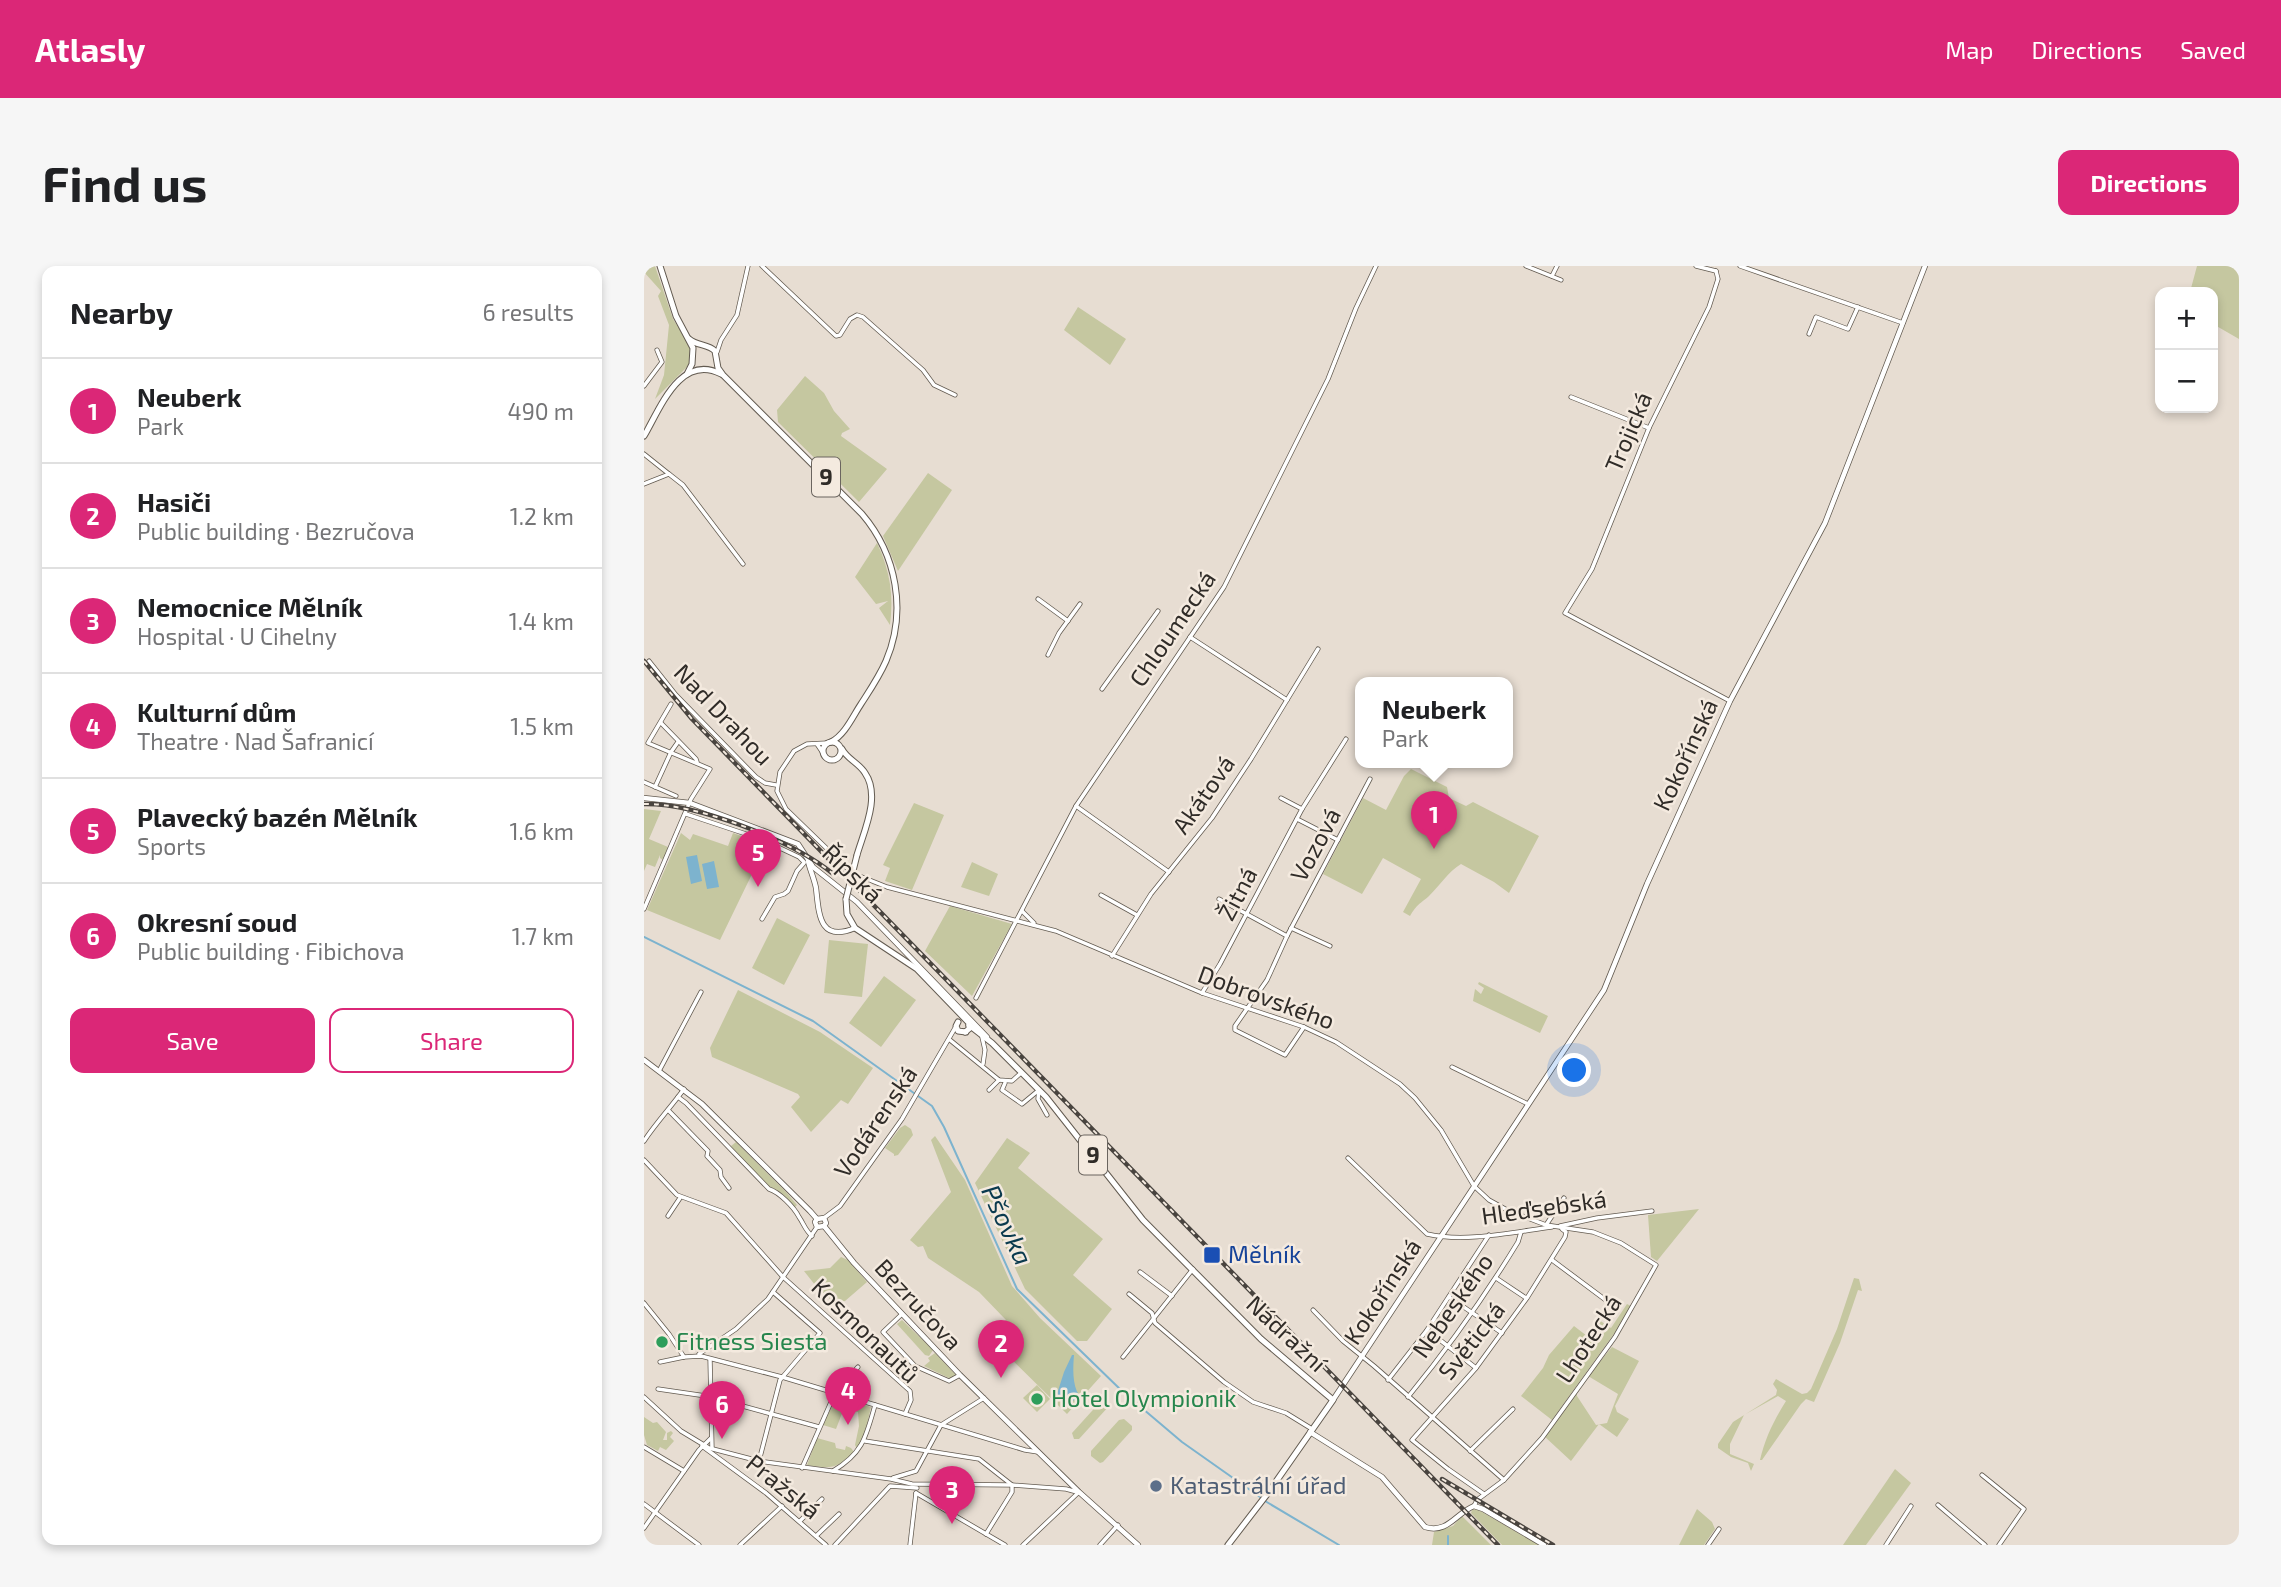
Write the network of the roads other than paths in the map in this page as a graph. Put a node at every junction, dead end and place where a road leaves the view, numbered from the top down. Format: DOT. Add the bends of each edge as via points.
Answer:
graph roads {
  1 [pos="660,266"];
  2 [pos="748,266"];
  3 [pos="762,266"];
  4 [pos="1376,266"];
  5 [pos="1526,266"];
  6 [pos="1556,266"];
  7 [pos="1696,266"];
  8 [pos="1720,266"];
  9 [pos="1740,266"];
  10 [pos="1925,266"];
  11 [pos="1716,271"];
  12 [pos="1552,276"];
  13 [pos="1561,280"];
  14 [pos="1858,307"];
  15 [pos="1903,323"];
  16 [pos="1809,334"];
  17 [pos="689,339"];
  18 [pos="721,340"];
  19 [pos="706,346"];
  20 [pos="657,350"];
  21 [pos="693,357"];
  22 [pos="717,358"];
  23 [pos="705,370"];
  24 [pos="687,374"];
  25 [pos="723,375"];
  26 [pos="644,386"];
  27 [pos="955,395"];
  28 [pos="1571,397"];
  29 [pos="1649,428"];
  30 [pos="644,436"];
  31 [pos="644,454"];
  32 [pos="669,474"];
  33 [pos="644,484"];
  34 [pos="743,564"];
  35 [pos="1038,598"];
  36 [pos="1080,604"];
  37 [pos="1158,611"];
  38 [pos="1068,621"];
  39 [pos="1190,636"];
  40 [pos="1318,649"];
  41 [pos="1048,655"];
  42 [pos="649,661"];
  43 [pos="1102,689"];
  44 [pos="1287,700"];
  45 [pos="1730,701"];
  46 [pos="671,704"];
  47 [pos="660,722"];
  48 [pos="842,732"];
  49 [pos="1346,739"];
  50 [pos="678,742"];
  51 [pos="829,742"];
  52 [pos="815,744"];
  53 [pos="841,748"];
  54 [pos="671,752"];
  55 [pos="823,753"];
  56 [pos="837,759"];
  57 [pos="851,760"];
  58 [pos="697,762"];
  59 [pos="1370,779"];
  60 [pos="644,782"];
  61 [pos="777,785"];
  62 [pos="656,787"];
  63 [pos="676,796"];
  64 [pos="644,798"];
  65 [pos="1280,798"];
  66 [pos="690,803"];
  67 [pos="1076,806"];
  68 [pos="1302,810"];
  69 [pos="686,814"];
  70 [pos="1297,819"];
  71 [pos="1338,840"];
  72 [pos="806,861"];
  73 [pos="1169,872"];
  74 [pos="856,876"];
  75 [pos="1101,895"];
  76 [pos="1219,899"];
  77 [pos="644,909"];
  78 [pos="1022,911"];
  79 [pos="1137,915"];
  80 [pos="1247,915"];
  81 [pos="762,919"];
  82 [pos="1017,921"];
  83 [pos="1035,924"];
  84 [pos="855,928"];
  85 [pos="1291,928"];
  86 [pos="1287,936"];
  87 [pos="1330,946"];
  88 [pos="909,956"];
  89 [pos="1112,956"];
  90 [pos="922,974"];
  91 [pos="701,992"];
  92 [pos="1202,993"];
  93 [pos="976,998"];
  94 [pos="1247,1009"];
  95 [pos="964,1012"];
  96 [pos="962,1023"];
  97 [pos="1304,1027"];
  98 [pos="964,1032"];
  99 [pos="981,1035"];
  100 [pos="950,1040"];
  101 [pos="992,1042"];
  102 [pos="644,1060"];
  103 [pos="983,1065"];
  104 [pos="1452,1067"];
  105 [pos="659,1070"];
  106 [pos="1022,1073"];
  107 [pos="999,1080"];
  108 [pos="1005,1082"];
  109 [pos="684,1089"];
  110 [pos="989,1090"];
  111 [pos="1039,1090"];
  112 [pos="678,1097"];
  113 [pos="1528,1104"];
  114 [pos="668,1110"];
  115 [pos="1047,1115"];
  116 [pos="737,1139"];
  117 [pos="644,1142"];
  118 [pos="728,1148"];
  119 [pos="1348,1158"];
  120 [pos="644,1160"];
  121 [pos="1474,1186"];
  122 [pos="729,1188"];
  123 [pos="680,1198"];
  124 [pos="1564,1198"];
  125 [pos="1652,1211"];
  126 [pos="668,1216"];
  127 [pos="817,1219"];
  128 [pos="824,1219"];
  129 [pos="1546,1225"];
  130 [pos="824,1226"];
  131 [pos="817,1227"];
  132 [pos="1557,1227"];
  133 [pos="1521,1231"];
  134 [pos="1490,1235"];
  135 [pos="812,1236"];
  136 [pos="1440,1237"];
  137 [pos="1552,1260"];
  138 [pos="1193,1269"];
  139 [pos="1140,1272"];
  140 [pos="783,1277"];
  141 [pos="1496,1278"];
  142 [pos="773,1292"];
  143 [pos="1129,1294"];
  144 [pos="1172,1296"];
  145 [pos="1449,1297"];
  146 [pos="1527,1298"];
  147 [pos="644,1303"];
  148 [pos="1611,1304"];
  149 [pos="1313,1310"];
  150 [pos="1473,1312"];
  151 [pos="902,1314"];
  152 [pos="1154,1318"];
  153 [pos="1427,1330"];
  154 [pos="1502,1333"];
  155 [pos="1449,1347"];
  156 [pos="697,1355"];
  157 [pos="684,1357"];
  158 [pos="1123,1357"];
  159 [pos="1361,1357"];
  160 [pos="710,1359"];
  161 [pos="660,1362"];
  162 [pos="858,1367"];
  163 [pos="1476,1368"];
  164 [pos="960,1375"];
  165 [pos="782,1377"];
  166 [pos="1388,1380"];
  167 [pos="658,1389"];
  168 [pos="835,1393"];
  169 [pos="1408,1396"];
  170 [pos="644,1397"];
  171 [pos="711,1397"];
  172 [pos="984,1398"];
  173 [pos="1333,1400"];
  174 [pos="875,1405"];
  175 [pos="1513,1409"];
  176 [pos="771,1413"];
  177 [pos="905,1414"];
  178 [pos="1432,1417"];
  179 [pos="941,1425"];
  180 [pos="819,1427"];
  181 [pos="1310,1432"];
  182 [pos="711,1438"];
  183 [pos="865,1441"];
  184 [pos="702,1444"];
  185 [pos="644,1447"];
  186 [pos="712,1448"];
  187 [pos="927,1451"];
  188 [pos="1470,1451"];
  189 [pos="725,1452"];
  190 [pos="1038,1452"];
  191 [pos="720,1458"];
  192 [pos="759,1461"];
  193 [pos="802,1468"];
  194 [pos="684,1471"];
  195 [pos="833,1472"];
  196 [pos="1982,1475"];
  197 [pos="891,1479"];
  198 [pos="1504,1480"];
  199 [pos="1012,1485"];
  200 [pos="917,1488"];
  201 [pos="1079,1492"];
  202 [pos="1484,1494"];
  203 [pos="822,1499"];
  204 [pos="644,1504"];
  205 [pos="1938,1505"];
  206 [pos="782,1506"];
  207 [pos="1474,1506"];
  208 [pos="1911,1506"];
  209 [pos="655,1512"];
  210 [pos="839,1514"];
  211 [pos="800,1521"];
  212 [pos="1118,1525"];
  213 [pos="644,1528"];
  214 [pos="1719,1529"];
  215 [pos="986,1534"];
  216 [pos="816,1536"];
  217 [pos="699,1545"];
  218 [pos="740,1545"];
  219 [pos="826,1545"];
  220 [pos="835,1545"];
  221 [pos="910,1545"];
  222 [pos="1005,1545"];
  223 [pos="1023,1545"];
  224 [pos="1100,1545"];
  225 [pos="1138,1545"];
  226 [pos="1228,1545"];
  227 [pos="1544,1545"];
  228 [pos="1708,1545"];
  229 [pos="1886,1545"];
  230 [pos="1985,1545"];
  231 [pos="1999,1545"];
  1 -- 17 [label="main road" via="676,316"];
  2 -- 18 [label="street" via="737,314"];
  3 -- 27 [label="street" via="836,336 850,319 863,317 933,384"];
  4 -- 39 [label="street, Chloumecká" via="1294,448 1224,587"];
  5 -- 12 [label="street"];
  6 -- 12 [label="street"];
  7 -- 11 [label="street"];
  8 -- 11 [label="street, Trojická"];
  9 -- 14 [label="street"];
  10 -- 15 [label="street, Kokořínská"];
  11 -- 29 [label="street, Trojická" via="1709,307"];
  12 -- 13 [label="street"];
  14 -- 15 [label="street"];
  14 -- 16 [label="street" via="1848,329 1816,317"];
  15 -- 45 [label="street, Kokořínská" via="1825,523"];
  17 -- 19 [label="main road, 9"];
  17 -- 21 [label="main road"];
  18 -- 19 [label="street"];
  18 -- 22 [label="street"];
  19 -- 21 [label="main road"];
  19 -- 22 [label="main road, 9"];
  20 -- 26 [label="street" via="662,362"];
  21 -- 23 [label="main road" via="696,366"];
  21 -- 24 [label="main road"];
  22 -- 23 [label="main road" via="714,367"];
  22 -- 25 [label="main road, 9"];
  23 -- 24 [label="main road"];
  23 -- 25 [label="main road, 9"];
  24 -- 30 [label="main road" via="667,395"];
  25 -- 48 [label="main road, 9" via="862,513 889,560 897,599 893,639 882,670"];
  28 -- 29 [label="street"];
  29 -- 45 [label="street, Trojická" via="1592,569 1565,613"];
  31 -- 32 [label="street"];
  32 -- 33 [label="street"];
  32 -- 34 [label="street" via="683,485"];
  35 -- 38 [label="street"];
  36 -- 38 [label="street"];
  37 -- 43 [label="street"];
  38 -- 41 [label="street"];
  39 -- 44 [label="street"];
  39 -- 67 [label="street, Chloumecká"];
  40 -- 44 [label="street, Akátová"];
  42 -- 61 [label="street, Nad Drahou" via="756,777"];
  44 -- 73 [label="street, Akátová" via="1212,818"];
  45 -- 113 [label="street, Kokořínská" via="1604,990"];
  46 -- 47 [label="street"];
  47 -- 50 [label="street"];
  47 -- 54 [label="street" via="648,743"];
  48 -- 51 [label="main road, 9"];
  48 -- 53 [label="main road, 9"];
  49 -- 68 [label="street, Žitná"];
  50 -- 54 [label="street"];
  50 -- 58 [label="street"];
  51 -- 52 [label="street, Nad Drahou"];
  51 -- 53 [label="main road"];
  51 -- 55 [label="main road, 9"];
  52 -- 55 [label="street"];
  52 -- 61 [label="street, Nad Drahou" via="794,751"];
  53 -- 56 [label="main road, 9"];
  53 -- 57 [label="main road"];
  54 -- 58 [label="street"];
  54 -- 62 [label="street"];
  55 -- 56 [label="main road" via="829,760"];
  56 -- 57 [label="main road"];
  57 -- 84 [label="main road, bridge" via="867,775 872,789 846,899"];
  58 -- 66 [label="street" via="710,769"];
  59 -- 71 [label="street, Vozová"];
  60 -- 62 [label="street"];
  61 -- 74 [label="street, Nad Drahou" via="786,809"];
  62 -- 63 [label="street"];
  64 -- 66 [label="street, Řípská"];
  65 -- 68 [label="street"];
  66 -- 69 [label="street"];
  66 -- 72 [label="street, Řípská" via="792,841 803,850"];
  67 -- 73 [label="street"];
  67 -- 78 [label="street, Chloumecká"];
  68 -- 70 [label="street, Žitná"];
  69 -- 72 [label="street" via="777,845"];
  69 -- 77 [label="street"];
  70 -- 71 [label="street"];
  70 -- 80 [label="street, Žitná"];
  71 -- 85 [label="street, Vozová"];
  72 -- 81 [label="street" via="788,891 775,897"];
  72 -- 84 [label="street" via="816,886 821,922 837,932"];
  72 -- 88 [label="street, Řípská" via="857,902"];
  73 -- 79 [label="street, Akátová"];
  74 -- 82 [label="street, Dobrovského"];
  75 -- 79 [label="street"];
  76 -- 80 [label="street"];
  78 -- 82 [label="street, Chloumecká"];
  78 -- 83 [label="street, Dobrovského"];
  79 -- 89 [label="street, Akátová"];
  80 -- 86 [label="street"];
  80 -- 92 [label="street, Žitná"];
  82 -- 83 [label="street, Dobrovského"];
  82 -- 93 [label="street, Chloumecká"];
  83 -- 89 [label="street, Dobrovského"];
  84 -- 90 [label="main road, Řípská / 9"];
  85 -- 86 [label="street, Vozová"];
  85 -- 87 [label="street"];
  86 -- 94 [label="street, Vozová" via="1268,980"];
  88 -- 90 [label="street"];
  88 -- 95 [label="street, Řípská"];
  89 -- 92 [label="street, Dobrovského"];
  90 -- 96 [label="main road, Řípská / 9"];
  91 -- 105 [label="street"];
  92 -- 94 [label="street, Dobrovského"];
  94 -- 97 [label="street, Dobrovského"];
  94 -- 97 [label="street" via="1235,1030 1283,1055"];
  95 -- 101 [label="street, Nádražní"];
  96 -- 98 [label="main road"];
  96 -- 98 [label="main road, 9" via="958,1031"];
  96 -- 99 [label="main road, Nádražní / 9"];
  96 -- 100 [label="street, Vodárenská"];
  97 -- 121 [label="street, Dobrovského" via="1336,1042 1415,1098 1441,1130"];
  98 -- 99 [label="main road, Nádražní / 9"];
  98 -- 100 [label="street, Vodárenská"];
  99 -- 101 [label="main road, Nádražní / 9"];
  99 -- 103 [label="street"];
  100 -- 103 [label="street"];
  100 -- 128 [label="street, Vodárenská" via="902,1119 840,1206"];
  101 -- 106 [label="main road, Nádražní / 9"];
  102 -- 105 [label="street"];
  103 -- 107 [label="street"];
  104 -- 113 [label="street"];
  105 -- 109 [label="street"];
  106 -- 108 [label="street"];
  106 -- 111 [label="main road, Nádražní / 9"];
  107 -- 108 [label="street"];
  107 -- 110 [label="street"];
  108 -- 111 [label="street" via="1002,1090 1022,1104"];
  109 -- 112 [label="street"];
  109 -- 116 [label="street"];
  111 -- 115 [label="street" via="1038,1099"];
  111 -- 138 [label="main road, Nádražní / 9" via="1143,1220"];
  112 -- 114 [label="street"];
  112 -- 118 [label="street"];
  113 -- 121 [label="street, Kokořínská"];
  114 -- 117 [label="street"];
  114 -- 122 [label="street" via="708,1151"];
  116 -- 118 [label="street"];
  116 -- 127 [label="street"];
  118 -- 135 [label="street" via="799,1216"];
  119 -- 136 [label="street, Kokořínská" via="1427,1234"];
  120 -- 123 [label="street"];
  121 -- 129 [label="street" via="1507,1210"];
  121 -- 136 [label="street, Kokořínská"];
  123 -- 126 [label="street"];
  123 -- 140 [label="street" via="726,1213"];
  124 -- 129 [label="street"];
  125 -- 132 [label="street, Hleďsebská"];
  127 -- 128 [label="street"];
  127 -- 131 [label="street"];
  128 -- 130 [label="street"];
  129 -- 132 [label="street"];
  130 -- 131 [label="street"];
  130 -- 151 [label="street, Bezručova"];
  131 -- 135 [label="street"];
  132 -- 133 [label="street, Hleďsebská"];
  132 -- 137 [label="street, Světická" via="1566,1235"];
  132 -- 198 [label="street, Lhotecká" via="1593,1232 1656,1265 1615,1337 1542,1438"];
  133 -- 134 [label="street, Hleďsebská"];
  133 -- 141 [label="street, Nebeského"];
  134 -- 136 [label="street, Hleďsebská"];
  134 -- 145 [label="street"];
  135 -- 140 [label="street"];
  136 -- 159 [label="street, Kokořínská"];
  137 -- 146 [label="street, Světická"];
  137 -- 148 [label="street"];
  138 -- 144 [label="street"];
  138 -- 173 [label="main road, Nádražní / 9" via="1261,1339"];
  139 -- 144 [label="street"];
  140 -- 142 [label="street"];
  140 -- 177 [label="street, Kosmonautů" via="910,1391"];
  141 -- 146 [label="street"];
  141 -- 150 [label="street, Nebeského"];
  142 -- 156 [label="street" via="736,1329"];
  142 -- 165 [label="street" via="820,1333"];
  143 -- 152 [label="street"];
  144 -- 152 [label="street"];
  145 -- 150 [label="street"];
  145 -- 153 [label="street"];
  146 -- 154 [label="street, Světická"];
  147 -- 157 [label="street"];
  149 -- 159 [label="street"];
  150 -- 154 [label="street"];
  150 -- 155 [label="street, Nebeského"];
  151 -- 164 [label="street, Bezručova"];
  151 -- 164 [label="street" via="883,1332 915,1366 949,1381"];
  152 -- 158 [label="street"];
  152 -- 181 [label="street" via="1224,1382 1253,1402 1286,1413"];
  153 -- 155 [label="street"];
  153 -- 166 [label="street"];
  154 -- 163 [label="street, Světická"];
  155 -- 163 [label="street"];
  155 -- 169 [label="street, Nebeského"];
  156 -- 157 [label="street"];
  156 -- 160 [label="street"];
  157 -- 161 [label="street"];
  159 -- 166 [label="street"];
  159 -- 173 [label="street, Kokořínská"];
  160 -- 165 [label="street"];
  160 -- 171 [label="street"];
  162 -- 168 [label="street"];
  163 -- 178 [label="street, Světická"];
  164 -- 172 [label="street, Bezručova"];
  165 -- 168 [label="street"];
  165 -- 176 [label="street"];
  166 -- 169 [label="street"];
  167 -- 171 [label="street"];
  168 -- 174 [label="street"];
  168 -- 180 [label="street"];
  169 -- 178 [label="street"];
  170 -- 184 [label="street, Pražská"];
  171 -- 176 [label="street"];
  171 -- 182 [label="street"];
  172 -- 179 [label="street"];
  172 -- 190 [label="street, Bezručova"];
  173 -- 181 [label="main road, Kokořínská"];
  174 -- 177 [label="street"];
  174 -- 183 [label="street"];
  175 -- 188 [label="street"];
  176 -- 180 [label="street"];
  176 -- 192 [label="street"];
  177 -- 179 [label="street"];
  178 -- 188 [label="street"];
  178 -- 202 [label="street, Světická" via="1412,1440"];
  179 -- 187 [label="street"];
  179 -- 190 [label="street"];
  180 -- 193 [label="street"];
  181 -- 207 [label="street" via="1382,1477 1425,1527 1448,1526"];
  181 -- 226 [label="main road, Kokořínská"];
  182 -- 184 [label="street"];
  182 -- 186 [label="street"];
  183 -- 187 [label="street"];
  183 -- 195 [label="street"];
  184 -- 186 [label="street, Pražská"];
  184 -- 191 [label="street, Pražská"];
  184 -- 194 [label="street"];
  185 -- 194 [label="street"];
  186 -- 189 [label="street"];
  186 -- 191 [label="street, Pražská"];
  187 -- 197 [label="street" via="916,1471"];
  187 -- 199 [label="street" via="983,1461"];
  188 -- 198 [label="street"];
  189 -- 191 [label="street"];
  189 -- 192 [label="street"];
  190 -- 201 [label="street, Bezručova"];
  191 -- 206 [label="street, Pražská"];
  192 -- 193 [label="street"];
  193 -- 195 [label="street"];
  194 -- 209 [label="street"];
  195 -- 197 [label="street"];
  196 -- 231 [label="street" via="2024,1508"];
  197 -- 200 [label="street"];
  198 -- 202 [label="street, Lhotecká"];
  199 -- 200 [label="street"];
  199 -- 201 [label="street"];
  199 -- 215 [label="street"];
  200 -- 215 [label="street"];
  200 -- 220 [label="street" via="890,1486"];
  200 -- 221 [label="street"];
  201 -- 212 [label="street, Bezručova"];
  201 -- 223 [label="street"];
  202 -- 207 [label="street, Lhotecká"];
  203 -- 211 [label="street"];
  204 -- 209 [label="street"];
  205 -- 230 [label="street"];
  206 -- 211 [label="street, Pražská"];
  206 -- 218 [label="street"];
  207 -- 227 [label="street"];
  208 -- 229 [label="street"];
  209 -- 213 [label="street"];
  209 -- 217 [label="street"];
  210 -- 216 [label="street"];
  211 -- 216 [label="street, Pražská"];
  212 -- 224 [label="street"];
  212 -- 225 [label="street, Bezručova"];
  214 -- 228 [label="street"];
  215 -- 222 [label="street"];
  216 -- 219 [label="street, Pražská"];
}
